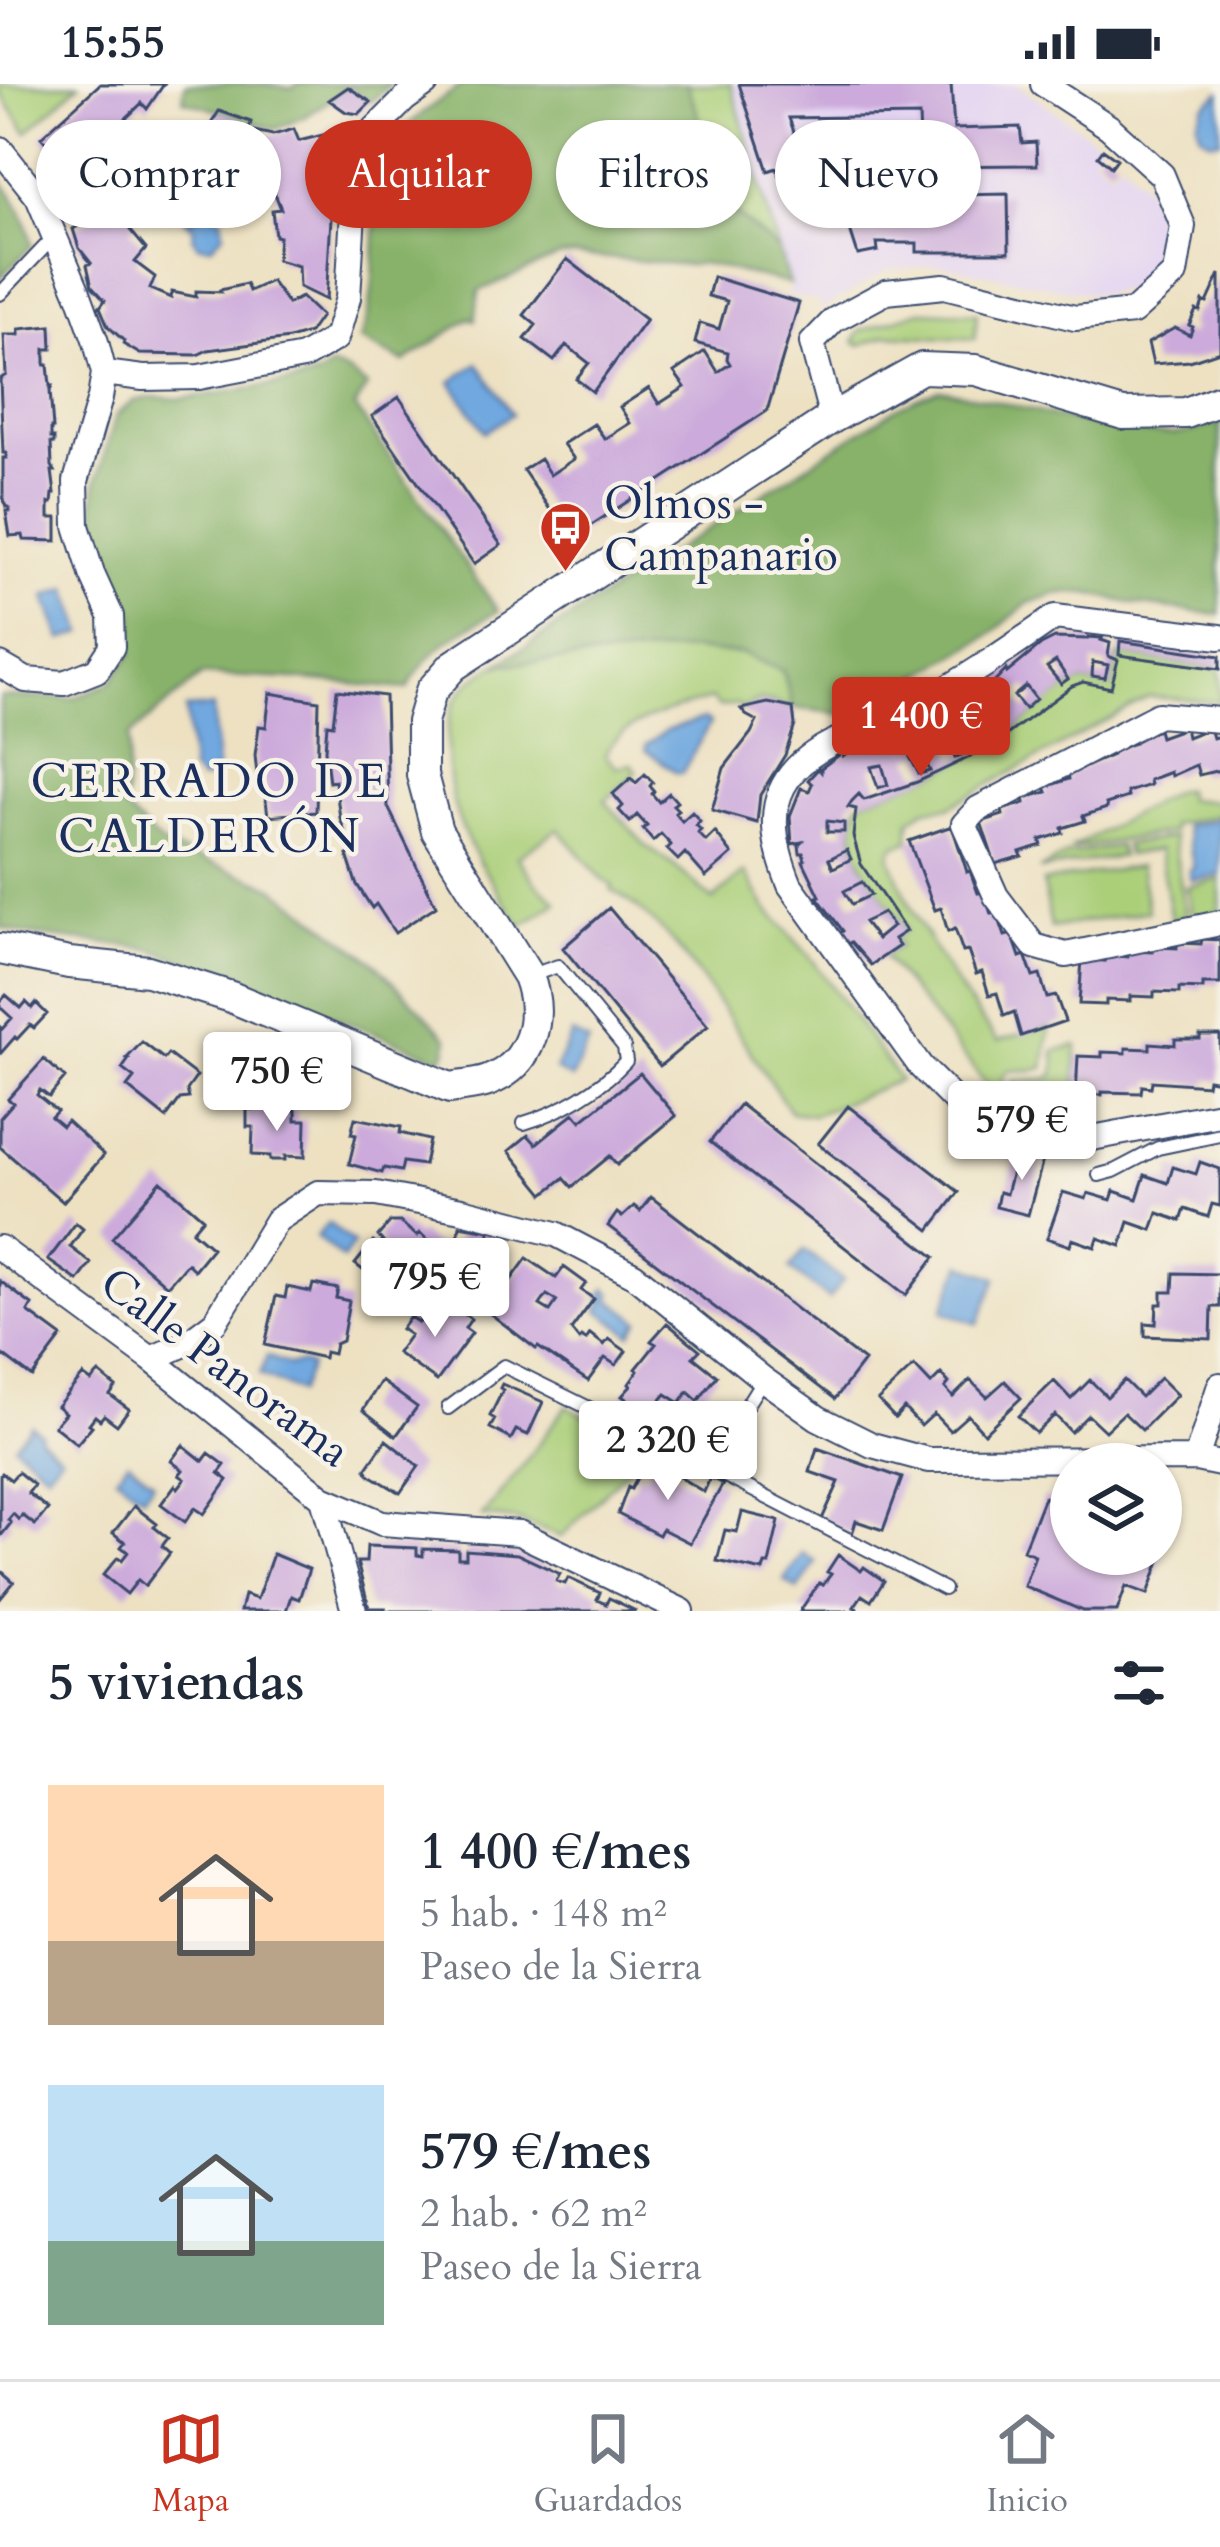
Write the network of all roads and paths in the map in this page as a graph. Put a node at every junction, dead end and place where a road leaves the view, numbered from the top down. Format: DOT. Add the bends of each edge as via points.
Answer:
graph roads {
  1 [pos="426,84"];
  2 [pos="1043,84"];
  3 [pos="0,149"];
  4 [pos="54,237"];
  5 [pos="0,294"];
  6 [pos="104,373"];
  7 [pos="1220,400"];
  8 [pos="832,418"];
  9 [pos="1220,637"];
  10 [pos="0,665"];
  11 [pos="1220,719"];
  12 [pos="1220,923"];
  13 [pos="0,949"];
  14 [pos="527,976"];
  15 [pos="1220,1114"];
  16 [pos="524,1123"];
  17 [pos="1220,1135"];
  18 [pos="1099,1175"];
  19 [pos="0,1248"];
  20 [pos="151,1359"];
  21 [pos="763,1379"];
  22 [pos="1220,1385"];
  23 [pos="448,1408"];
  24 [pos="1208,1462"];
  25 [pos="708,1467"];
  26 [pos="323,1498"];
  27 [pos="944,1589"];
  28 [pos="354,1611"];
  29 [pos="682,1611"];
  1 -- 6 [label="street" via="375,129 356,159 348,298 336,338 303,357 200,377"];
  2 -- 8 [label="street" via="1162,175 1183,226 1175,274 1133,312 1075,318 944,286 886,292 834,320 812,343"];
  3 -- 4 [label="street" via="38,197"];
  4 -- 5 [label="lane"];
  4 -- 6 [label="street"];
  6 -- 10 [label="street" via="76,481 77,526 111,616 112,647 97,670 64,683 26,680"];
  7 -- 8 [label="street" via="1186,413 1124,414 976,370 922,368"];
  8 -- 14 [label="street" via="453,666 431,691 422,775 437,831"];
  9 -- 15 [label="street" via="1054,617 960,682 806,758 786,781 772,830 790,885 921,1067 954,1100 992,1124 1054,1142"];
  11 -- 12 [label="street" via="1158,715 964,824 996,896 1034,946 1066,955"];
  13 -- 14 [label="street" via="148,971 450,1088 487,1082 518,1064 536,1026"];
  14 -- 16 [label="lane" via="558,966 626,1060 563,1107"];
  17 -- 18 [label="lane" via="1158,1148"];
  19 -- 20 [label="street, Calle Panorama"];
  20 -- 21 [label="street" via="214,1322 277,1220 318,1193 376,1194 556,1234 634,1275"];
  20 -- 26 [label="street, Calle Panorama"];
  21 -- 24 [label="street" via="854,1436 928,1460"];
  21 -- 25 [label="lane"];
  22 -- 24 [label="street"];
  23 -- 25 [label="lane" via="504,1366"];
  25 -- 27 [label="lane"];
  26 -- 28 [label="street"];
  26 -- 29 [label="street, Calle Panorama" via="382,1523 519,1534"];
}
